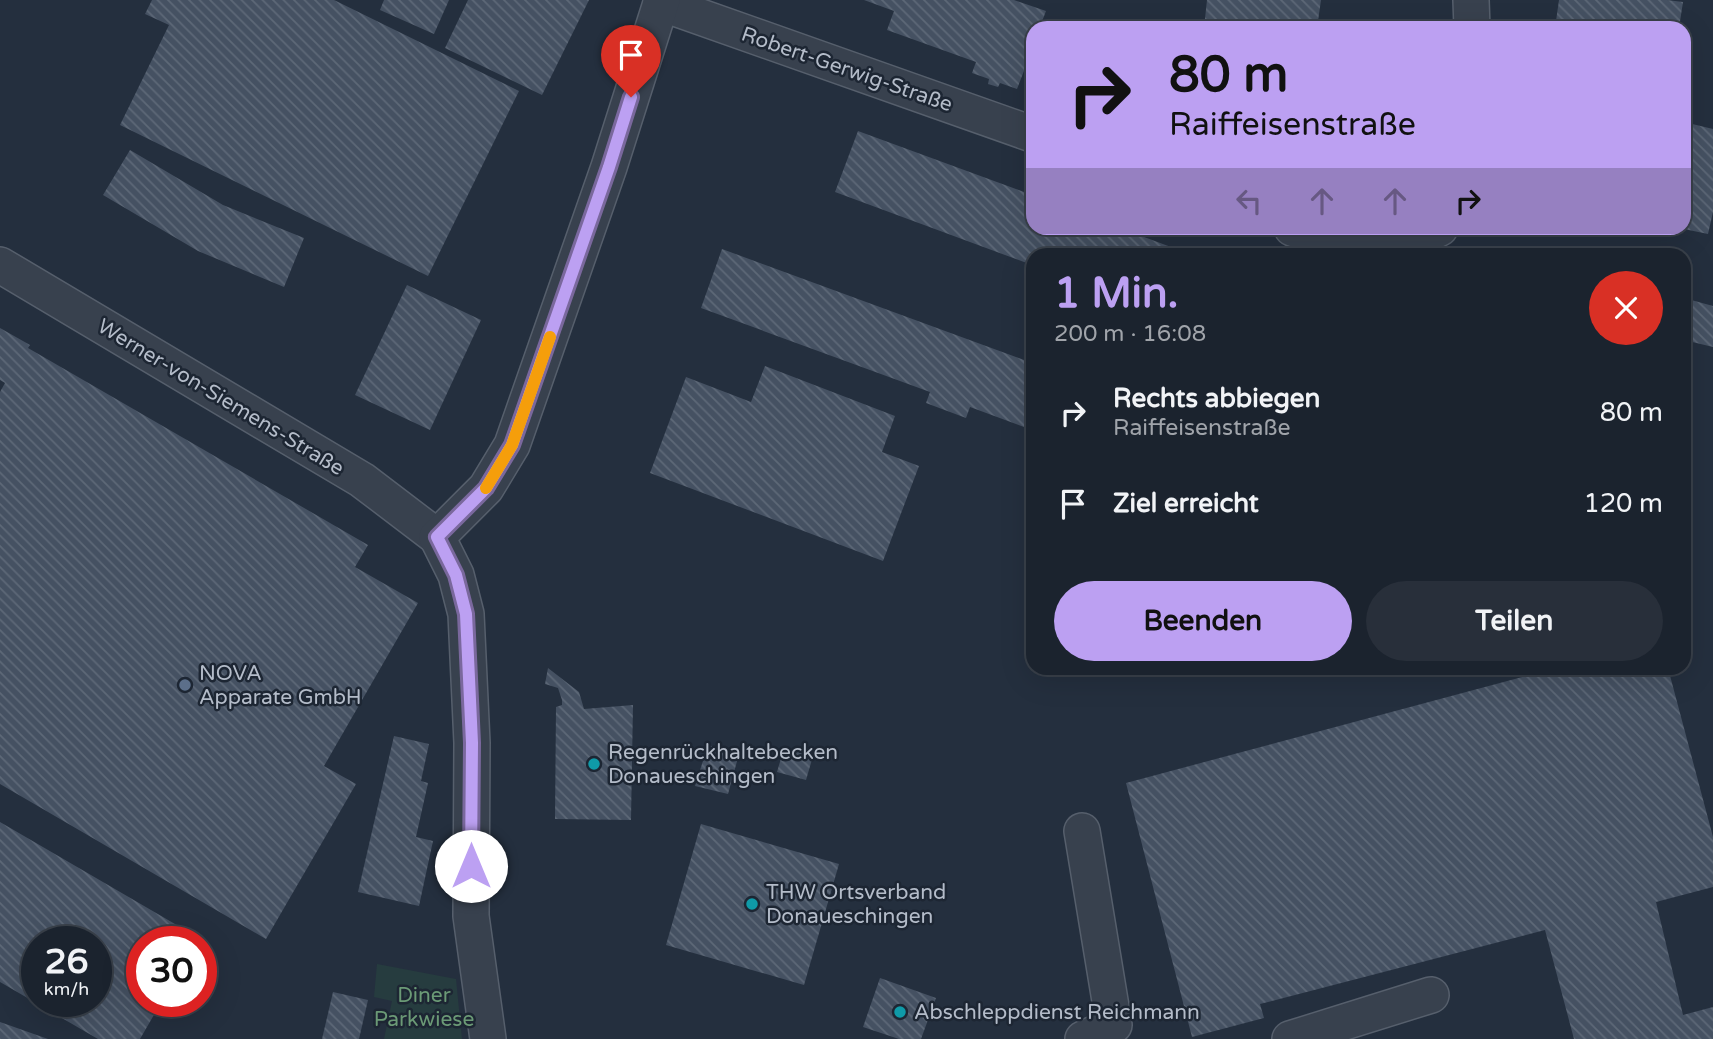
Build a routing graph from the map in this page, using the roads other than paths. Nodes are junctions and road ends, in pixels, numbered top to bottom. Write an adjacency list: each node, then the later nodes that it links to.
1 (1471, 0): 3 (street)
2 (661, 2): 4 (street, Robert-Gerwig-Straße); 10 (street)
3 (1472, 21)
4 (1026, 132)
5 (1311, 235): 7 (street)
6 (1426, 235): 8 (street)
7 (1400, 248)
8 (1400, 248)
9 (0, 265): 10 (street, Werner-von-Siemens-Straße)
10 (437, 537): 13 (street)
11 (1082, 831): 14 (street)
12 (1431, 995): 15 (street)
13 (488, 1039)
14 (1083, 1039)
15 (1290, 1039)

